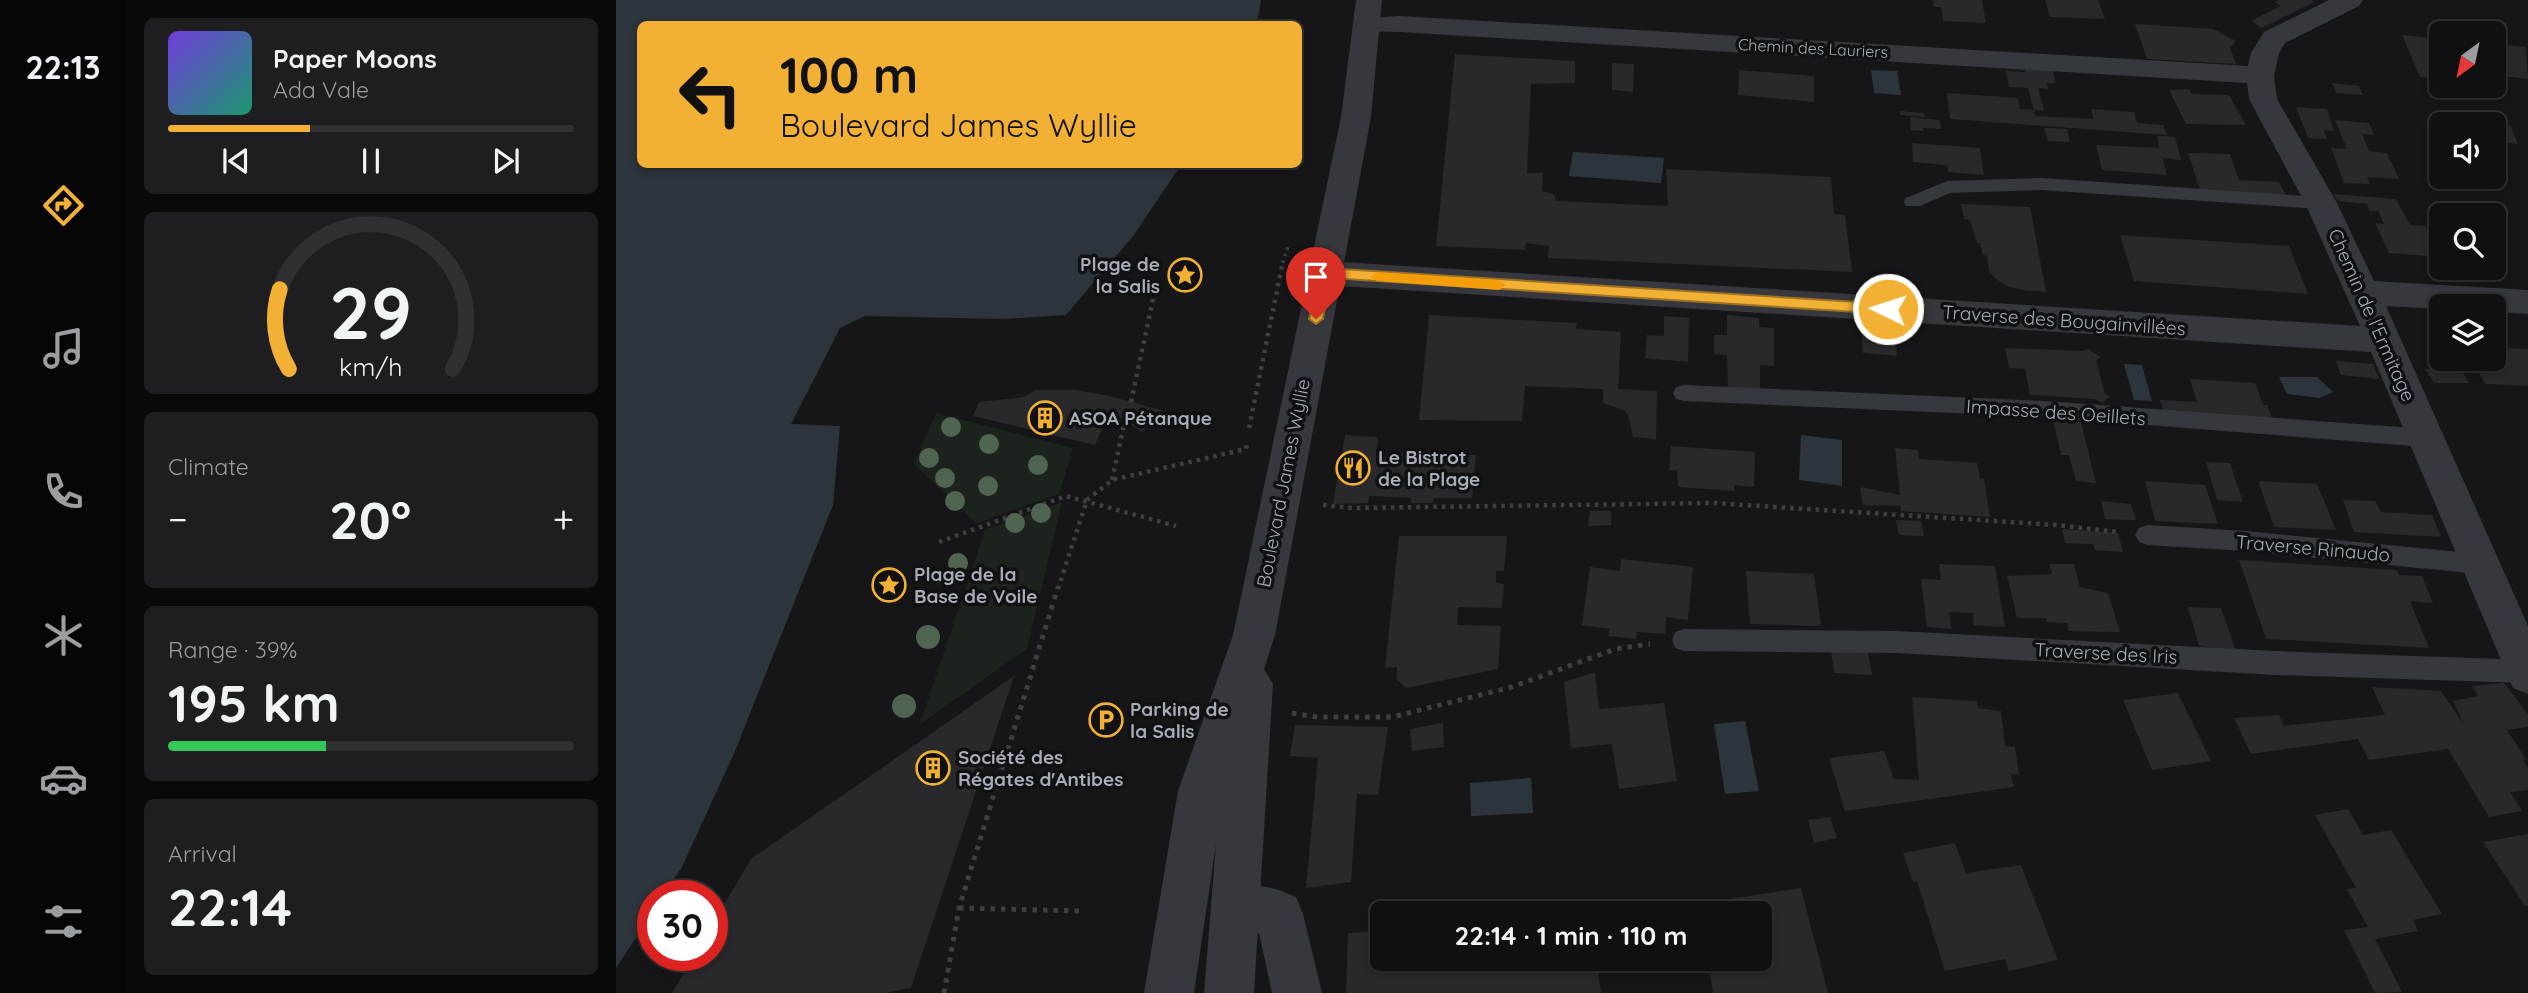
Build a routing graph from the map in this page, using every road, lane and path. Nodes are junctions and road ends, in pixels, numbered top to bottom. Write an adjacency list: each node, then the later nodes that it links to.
1 (2350, 0): 3 (street)
2 (1368, 13): 3 (street, Chemin des Lauriers); 6 (street, Boulevard James Wyllie)
3 (2260, 76): 5 (street, Chemin de l'Ermitage)
4 (1913, 202): 5 (lane)
5 (2321, 203): 7 (street, Chemin de l'Ermitage)
6 (1327, 262): 10 (street, Traverse des Bougainvillées); 15 (path); 22 (street, Boulevard James Wyllie)
7 (2363, 293): 9 (street); 10 (street, Chemin de l'Ermitage)
8 (1153, 299): 12 (path)
9 (2528, 302)
10 (2383, 340): 14 (street, Chemin de l'Ermitage)
11 (1684, 393): 14 (lane, Impasse des Oeillets)
12 (1131, 402)
13 (1125, 421): 15 (path)
14 (2427, 438): 21 (street, Chemin de l'Ermitage)
15 (1112, 480): 16 (path)
16 (1087, 500): 18 (path); 20 (path); 27 (path)
17 (1352, 508): 19 (path)
18 (1176, 526)
19 (2147, 535): 21 (lane, Traverse Rinaudo)
20 (939, 542)
21 (2480, 564): 24 (street, Chemin de l'Ermitage)
22 (1254, 635): 25 (street, Boulevard James Wyllie); 30 (street, Boulevard James Wyllie)
23 (1684, 640): 24 (lane, Traverse des Iris); 25 (path)
24 (2528, 673)
25 (1250, 706): 26 (street, Boulevard James Wyllie)
26 (1237, 904): 31 (street, Boulevard James Wyllie); 32 (street)
27 (959, 908): 28 (path); 29 (path)
28 (1080, 911)
29 (944, 993)
30 (1169, 993)
31 (1229, 993)
32 (1297, 993)

